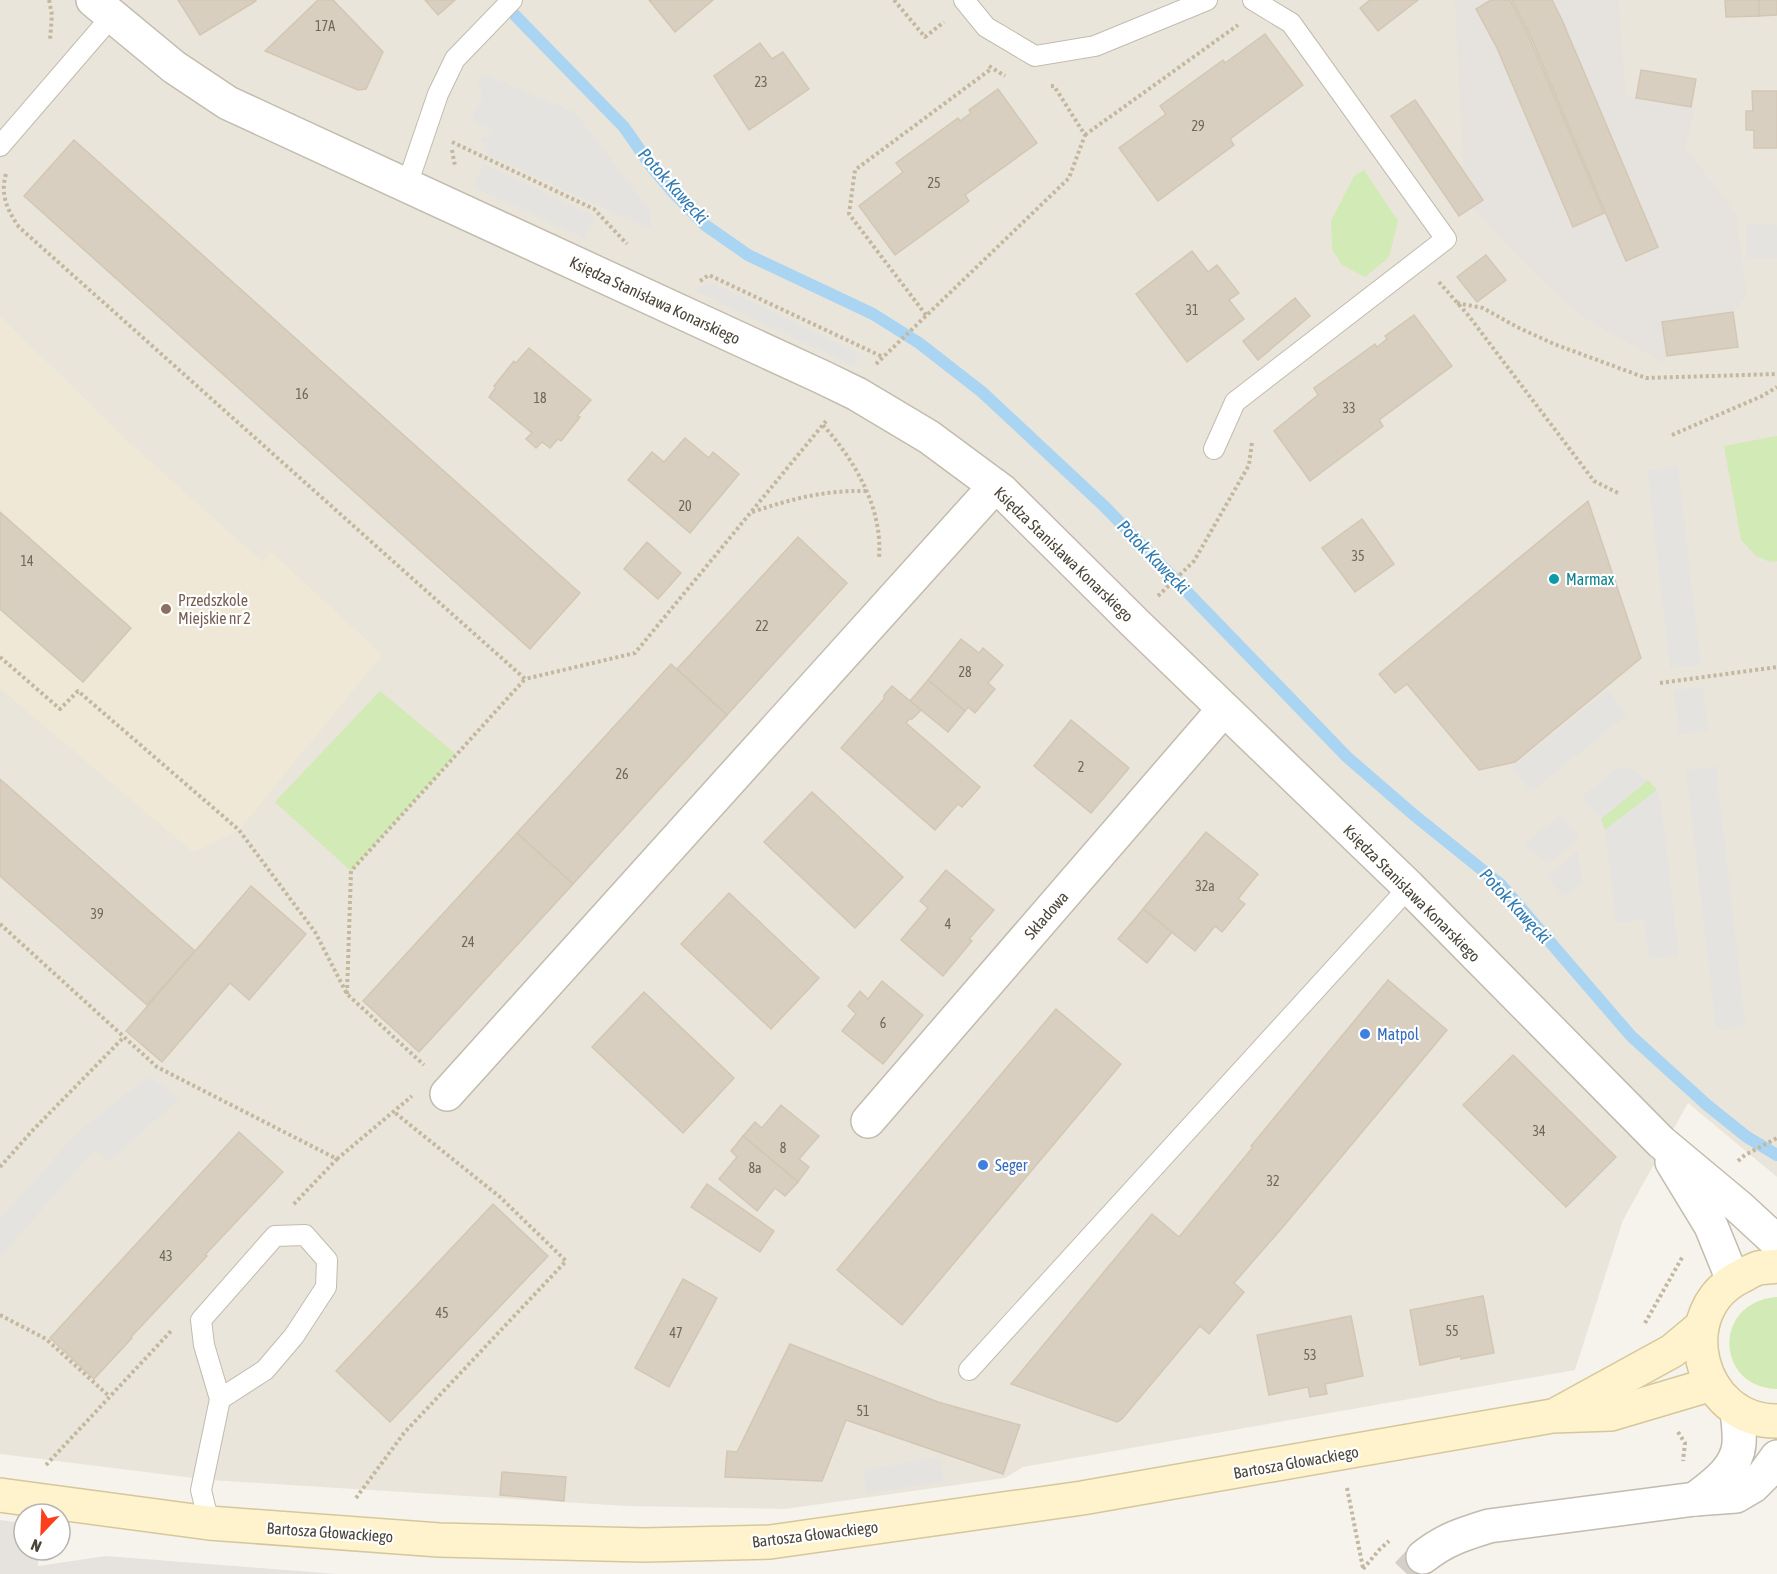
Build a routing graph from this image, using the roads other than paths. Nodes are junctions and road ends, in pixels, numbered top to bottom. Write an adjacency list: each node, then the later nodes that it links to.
1 (512, 0): 7 (lane)
2 (964, 0): 3 (lane)
3 (1207, 0)
4 (1259, 3): 8 (lane)
5 (103, 8): 6 (lane); 7 (street, Księdza Stanisława Konarskiego)
6 (0, 147)
7 (407, 185): 9 (street, Księdza Stanisława Konarskiego)
8 (1214, 449)
9 (995, 486): 10 (street, Księdza Stanisława Konarskiego); 12 (street)
10 (1224, 709): 11 (street, Księdza Stanisława Konarskiego); 13 (street, Składowa)
11 (1409, 887): 14 (street, Księdza Stanisława Konarskiego); 19 (lane)
12 (447, 1094)
13 (868, 1121)
14 (1661, 1142): 15 (street, Księdza Stanisława Konarskiego); 17 (street, Księdza Stanisława Konarskiego)
15 (1777, 1242)
16 (1777, 1266): 17 (street)
17 (1733, 1280): 18 (street)
18 (1702, 1326): 20 (street); 23 (street, Bartosza Głowackiego)
19 (969, 1370)
20 (1712, 1384): 22 (street); 23 (street, Bartosza Głowackiego)
21 (220, 1399): 21 (lane); 28 (lane)
22 (1737, 1410): 24 (street); 27 (street)
23 (1552, 1416): 28 (street, Bartosza Głowackiego)
24 (1777, 1422)
25 (1777, 1457): 27 (street)
26 (0, 1495): 28 (street, Bartosza Głowackiego)
27 (1695, 1499): 29 (street)
28 (209, 1523)
29 (1423, 1557)

